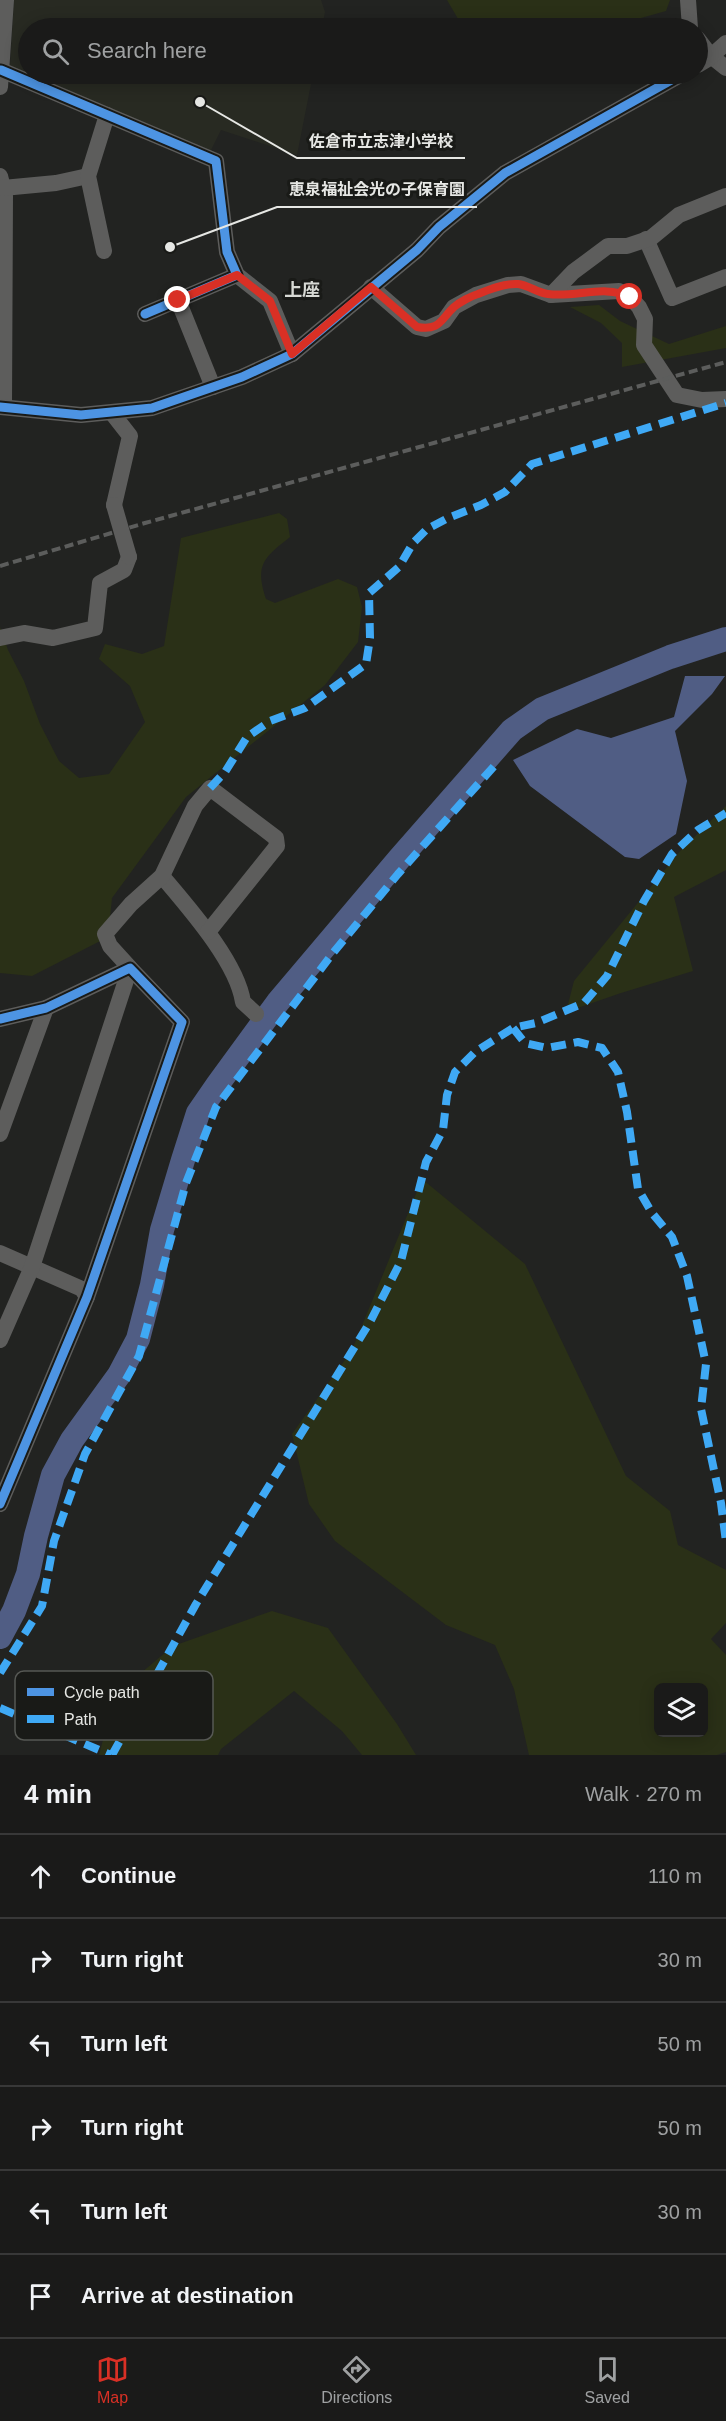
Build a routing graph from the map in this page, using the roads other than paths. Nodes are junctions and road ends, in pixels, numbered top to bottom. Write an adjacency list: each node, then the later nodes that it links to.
1 (6, 0): 8 (street)
2 (688, 0): 3 (street)
3 (689, 18)
4 (726, 43): 5 (street)
5 (708, 57)
6 (708, 61): 7 (street)
7 (726, 68)
8 (1, 70): 9 (street); 12 (street)
9 (18, 77)
10 (34, 84): 13 (street)
11 (664, 84): 21 (street)
12 (0, 87)
13 (107, 115): 14 (street); 19 (street)
14 (88, 176): 15 (street); 18 (street)
15 (2, 182): 28 (street)
16 (726, 196): 17 (street)
17 (646, 239): 20 (street); 22 (street)
18 (104, 250)
19 (237, 275): 23 (street); 25 (street)
20 (726, 277)
21 (371, 287): 22 (street); 25 (street)
22 (551, 295): 27 (street)
23 (178, 300): 24 (street); 26 (street)
24 (145, 314)
25 (292, 354): 26 (street)
26 (213, 387): 29 (street)
27 (726, 399)
28 (2, 407): 29 (street)
29 (112, 413): 30 (street, bridge)
30 (0, 638)
31 (162, 876): 32 (street); 32 (street); 33 (street)
32 (207, 932): 35 (street)
33 (130, 968): 34 (street); 39 (street); 40 (street)
34 (46, 1008): 36 (street); 37 (street)
35 (256, 1014)
36 (0, 1019)
37 (0, 1134)
38 (0, 1253): 39 (street)
39 (32, 1267): 40 (street); 41 (street)
40 (87, 1296): 42 (street)
41 (0, 1340)
42 (0, 1504)

